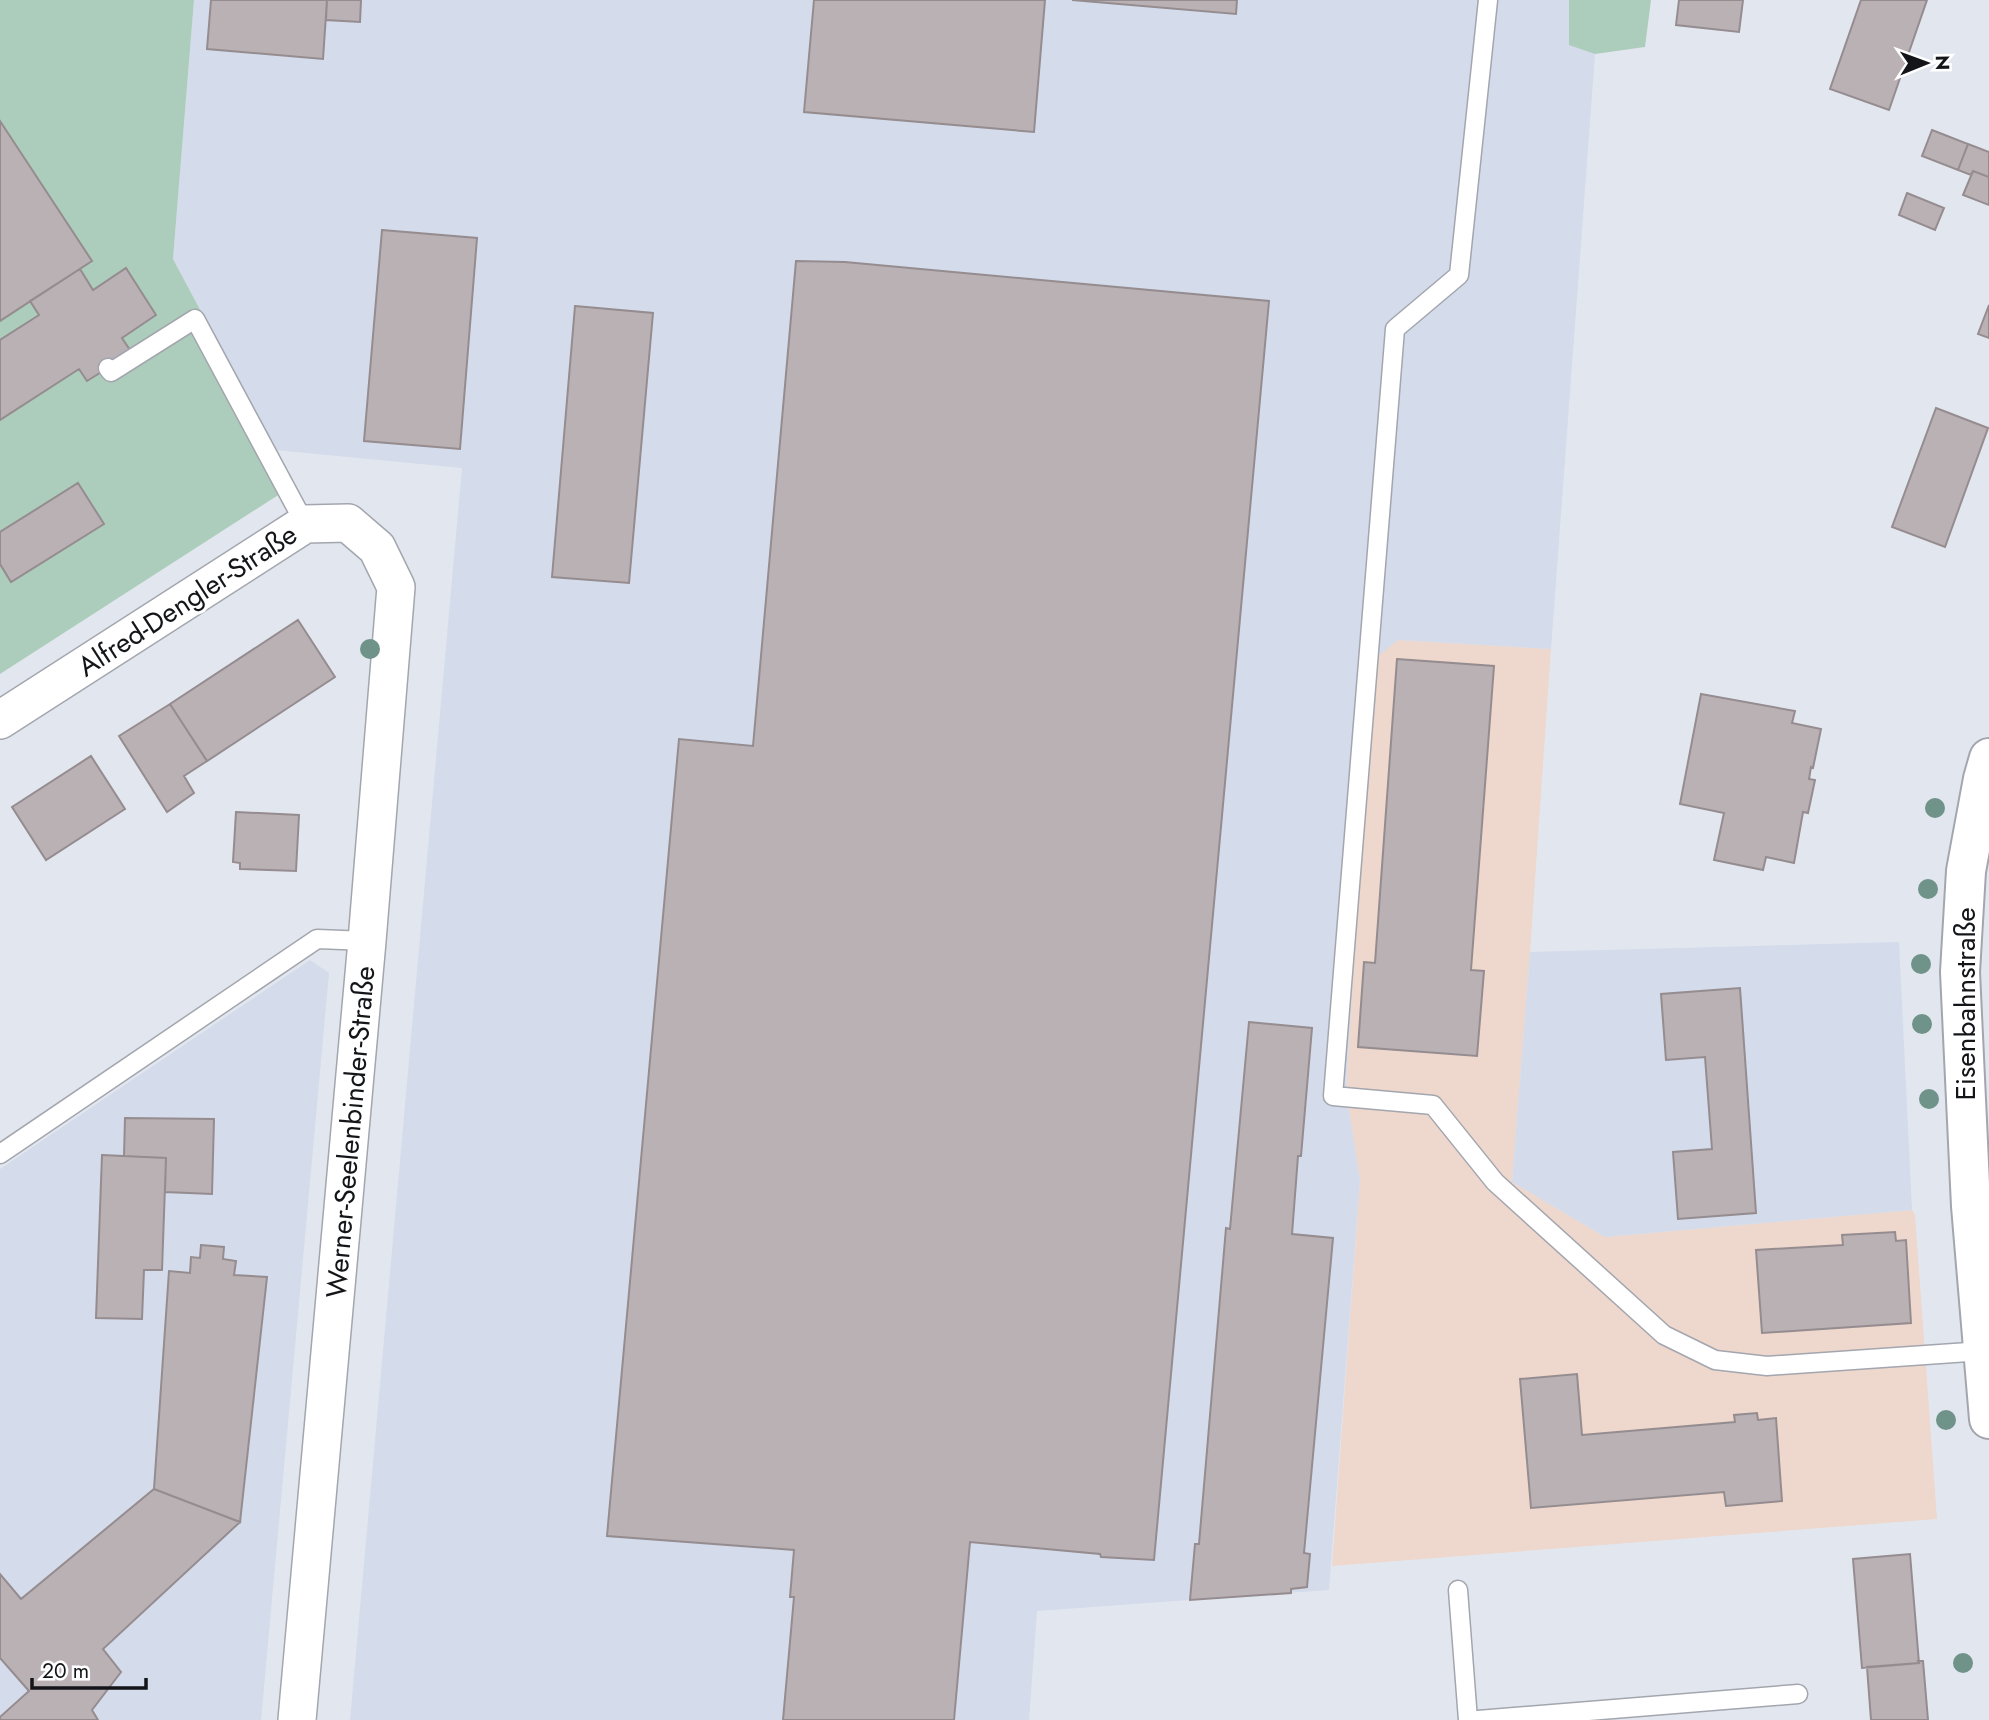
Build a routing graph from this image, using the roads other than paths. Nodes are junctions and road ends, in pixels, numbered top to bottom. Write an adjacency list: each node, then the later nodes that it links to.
1 (1488, 0): 10 (lane)
2 (108, 368): 3 (lane)
3 (305, 524): 4 (street, Alfred-Dengler-Straße); 5 (street, Alfred-Dengler-Straße)
4 (377, 548): 7 (street, Werner-Seelenbinder-Straße)
5 (0, 720)
6 (1989, 758): 8 (main road, Eisenbahnstraße)
7 (367, 941): 9 (lane); 14 (street, Werner-Seelenbinder-Straße)
8 (1977, 1081): 10 (main road, Eisenbahnstraße)
9 (0, 1154)
10 (1983, 1351): 11 (main road, Eisenbahnstraße)
11 (1989, 1419)
12 (1458, 1590): 15 (lane)
13 (1798, 1694): 16 (lane)
14 (297, 1720)
15 (1468, 1720)
16 (1478, 1720)

